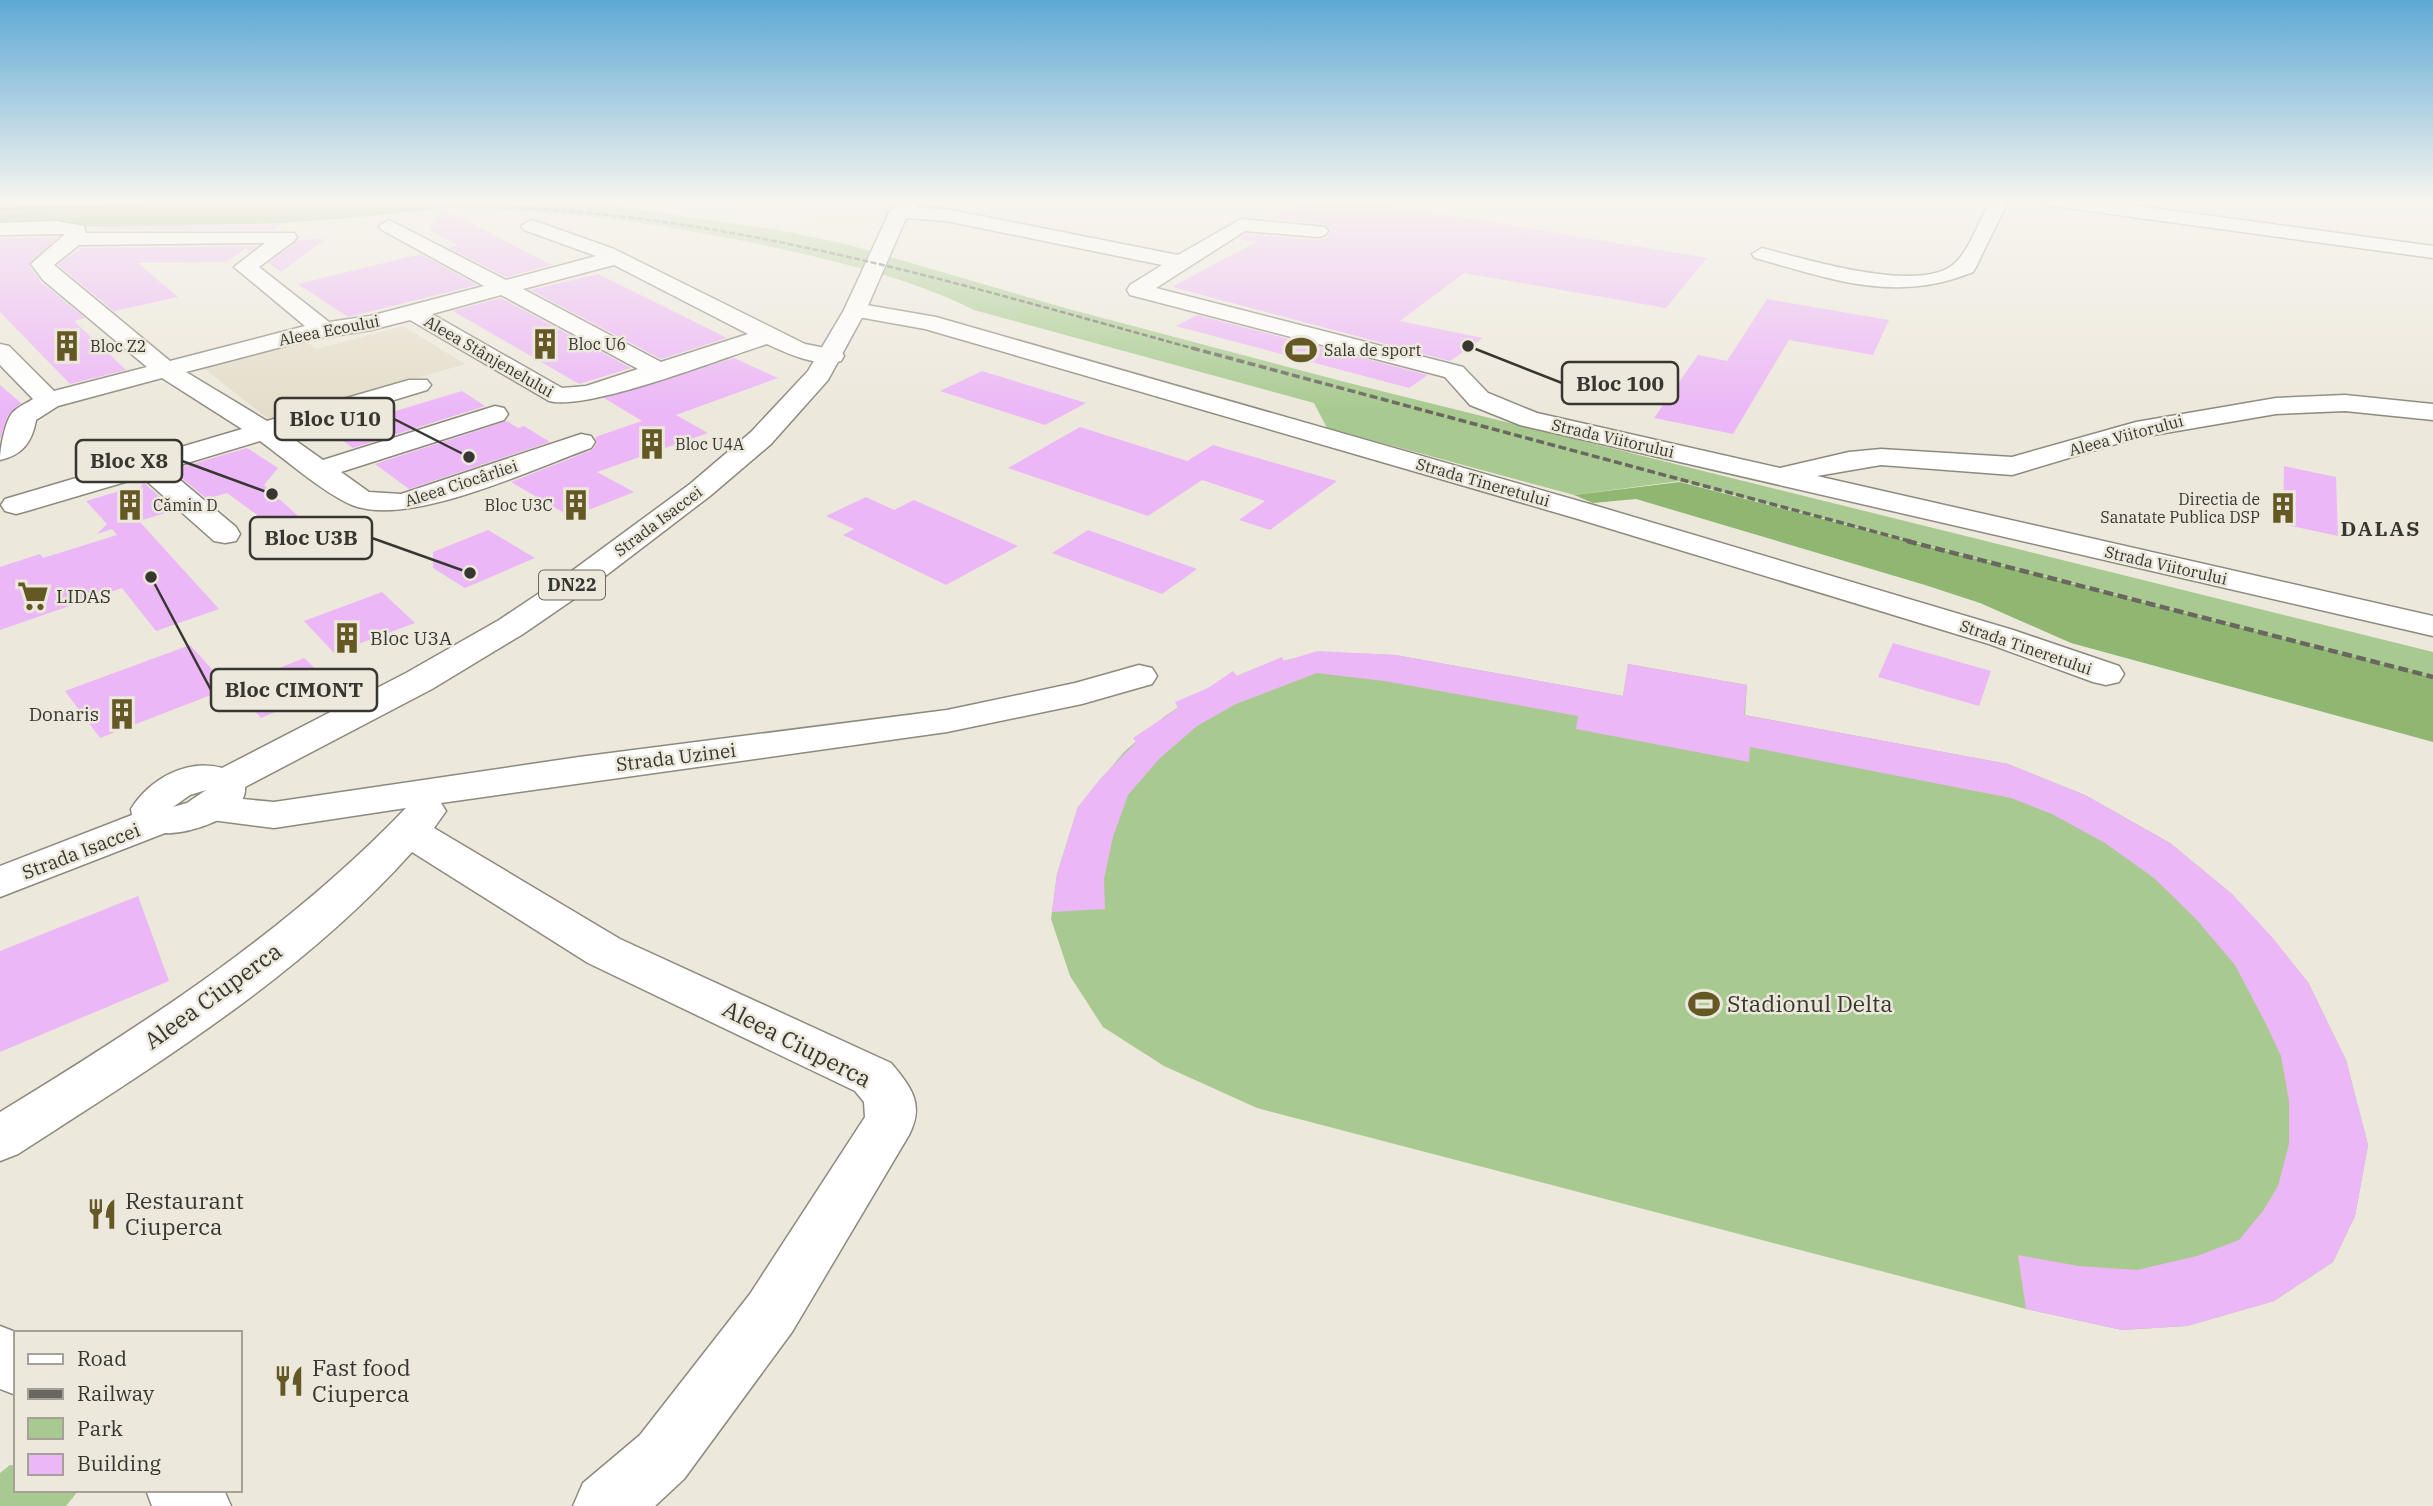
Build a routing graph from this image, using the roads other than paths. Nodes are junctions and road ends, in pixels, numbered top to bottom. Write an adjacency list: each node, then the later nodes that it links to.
1 (47, 269): 17 (street, Aleea Ciocârliei)
2 (248, 269): 13 (street)
3 (473, 269): 10 (street)
4 (573, 269): 10 (street, Aleea Ecoului)
5 (637, 269): 14 (street)
6 (876, 269): 11 (street, Strada Isaccei / DN22)
7 (1170, 269): 28 (street, Strada Viitorului)
8 (1822, 269): 9 (street)
9 (1960, 269)
10 (508, 287): 12 (street, Aleea Ecoului); 18 (street)
11 (855, 310): 15 (street, Strada Isaccei / DN22); 32 (street, Strada Tineretului)
12 (413, 312): 13 (street, Aleea Ecoului); 18 (street, Aleea Stânjenelului)
13 (324, 330): 17 (street, Aleea Ecoului)
14 (769, 335): 15 (street); 18 (street)
15 (832, 356): 35 (street, Strada Isaccei / DN22)
16 (3, 358): 20 (street)
17 (164, 369): 20 (street, Aleea Ecoului); 23 (street, Aleea Ciocârliei)
18 (659, 370)
19 (418, 385): 23 (street)
20 (49, 400): 25 (street, Aleea Ecoului)
21 (2433, 412): 28 (street, Aleea Viitorului)
22 (495, 414): 27 (street)
23 (264, 431): 26 (street); 27 (street, Aleea Ciocârliei)
24 (581, 442): 27 (street, Aleea Ciocârliei)
25 (0, 452)
26 (149, 467): 29 (street); 30 (street)
27 (320, 470)
28 (1781, 477): 31 (street, Strada Viitorului)
29 (16, 505)
30 (225, 534)
31 (2433, 626)
32 (2106, 674)
33 (1139, 676): 34 (street, Strada Uzinei)
34 (443, 791): 35 (street, Strada Uzinei); 37 (street, Aleea Ciuperca)
35 (218, 795): 36 (street, Strada Uzinei)
36 (158, 810): 38 (street, Strada Isaccei); 39 (street, Strada Isaccei)
37 (409, 831): 40 (street, Aleea Ciuperca); 43 (street, Aleea Ciuperca)
38 (0, 859)
39 (0, 882)
40 (0, 1139)
41 (180, 1492): 42 (street)
42 (198, 1506)
43 (606, 1506)

